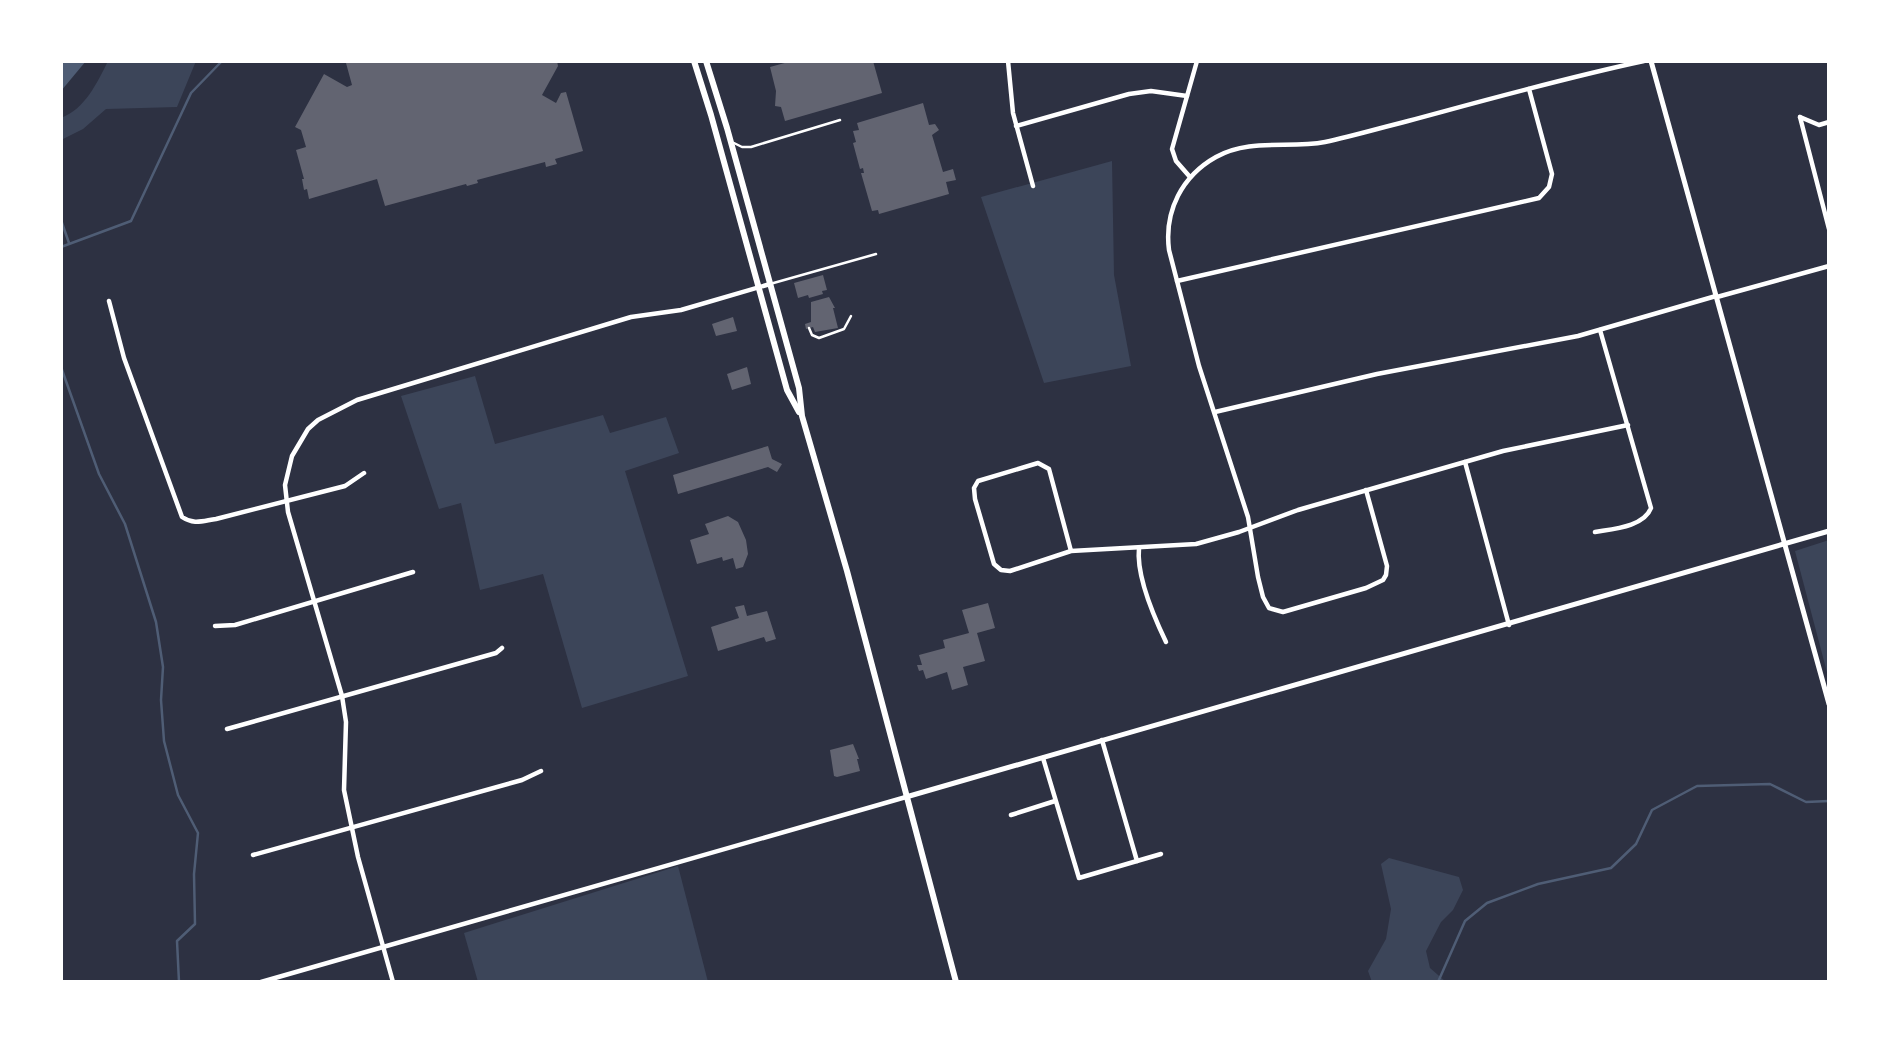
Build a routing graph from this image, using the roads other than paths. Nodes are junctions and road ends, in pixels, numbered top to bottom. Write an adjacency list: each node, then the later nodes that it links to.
1 (694, 61): 20 (main road)
2 (706, 61): 12 (main road)
3 (1008, 61): 11 (street)
4 (1197, 61): 8 (street)
5 (1644, 61): 7 (street)
6 (1651, 61): 21 (street)
7 (1529, 89): 13 (street); 18 (street)
8 (1187, 96): 11 (street); 13 (street)
9 (840, 120): 12 (lane)
10 (1829, 122): 15 (street)
11 (1016, 126): 14 (street)
12 (727, 128): 19 (main road)
13 (1190, 177): 18 (street)
14 (1033, 186)
15 (1829, 229)
16 (876, 254): 19 (lane)
17 (1829, 266): 21 (street)
18 (1177, 281): 26 (street)
19 (770, 284): 20 (street); 27 (main road)
20 (758, 288): 27 (main road); 32 (street)
21 (1716, 296): 25 (street); 36 (street)
22 (109, 301): 32 (street)
23 (851, 316): 24 (lane)
24 (809, 328)
25 (1600, 330): 26 (street); 28 (street)
26 (1215, 412): 33 (street)
27 (802, 416): 51 (main road)
28 (1628, 425): 29 (street); 35 (street)
29 (1465, 462): 31 (street); 41 (street)
30 (364, 473): 32 (street)
31 (1366, 490): 33 (street); 33 (street)
32 (286, 501): 40 (street)
33 (1250, 528): 37 (street)
34 (1829, 531): 36 (street)
35 (1595, 532)
36 (1785, 544): 41 (street); 46 (street)
37 (1139, 548): 38 (street); 43 (street)
38 (1071, 551): 38 (street)
39 (413, 572): 40 (street)
40 (314, 601): 42 (street); 45 (street)
41 (1508, 625): 48 (street)
42 (215, 626)
43 (1167, 642)
44 (502, 648): 45 (street)
45 (342, 696): 47 (street); 54 (street)
46 (1829, 704)
47 (227, 729)
48 (1101, 740): 49 (street); 57 (street)
49 (1043, 758): 51 (street); 52 (street)
50 (541, 771): 54 (street)
51 (906, 797): 58 (street); 61 (main road)
52 (1055, 801): 53 (street); 57 (street)
53 (1011, 815)
54 (351, 828): 56 (street); 58 (street)
55 (1161, 854): 57 (street)
56 (253, 855)
57 (1137, 861)
58 (384, 948): 59 (street); 60 (street)
59 (261, 982)
60 (393, 982)
61 (956, 982)

